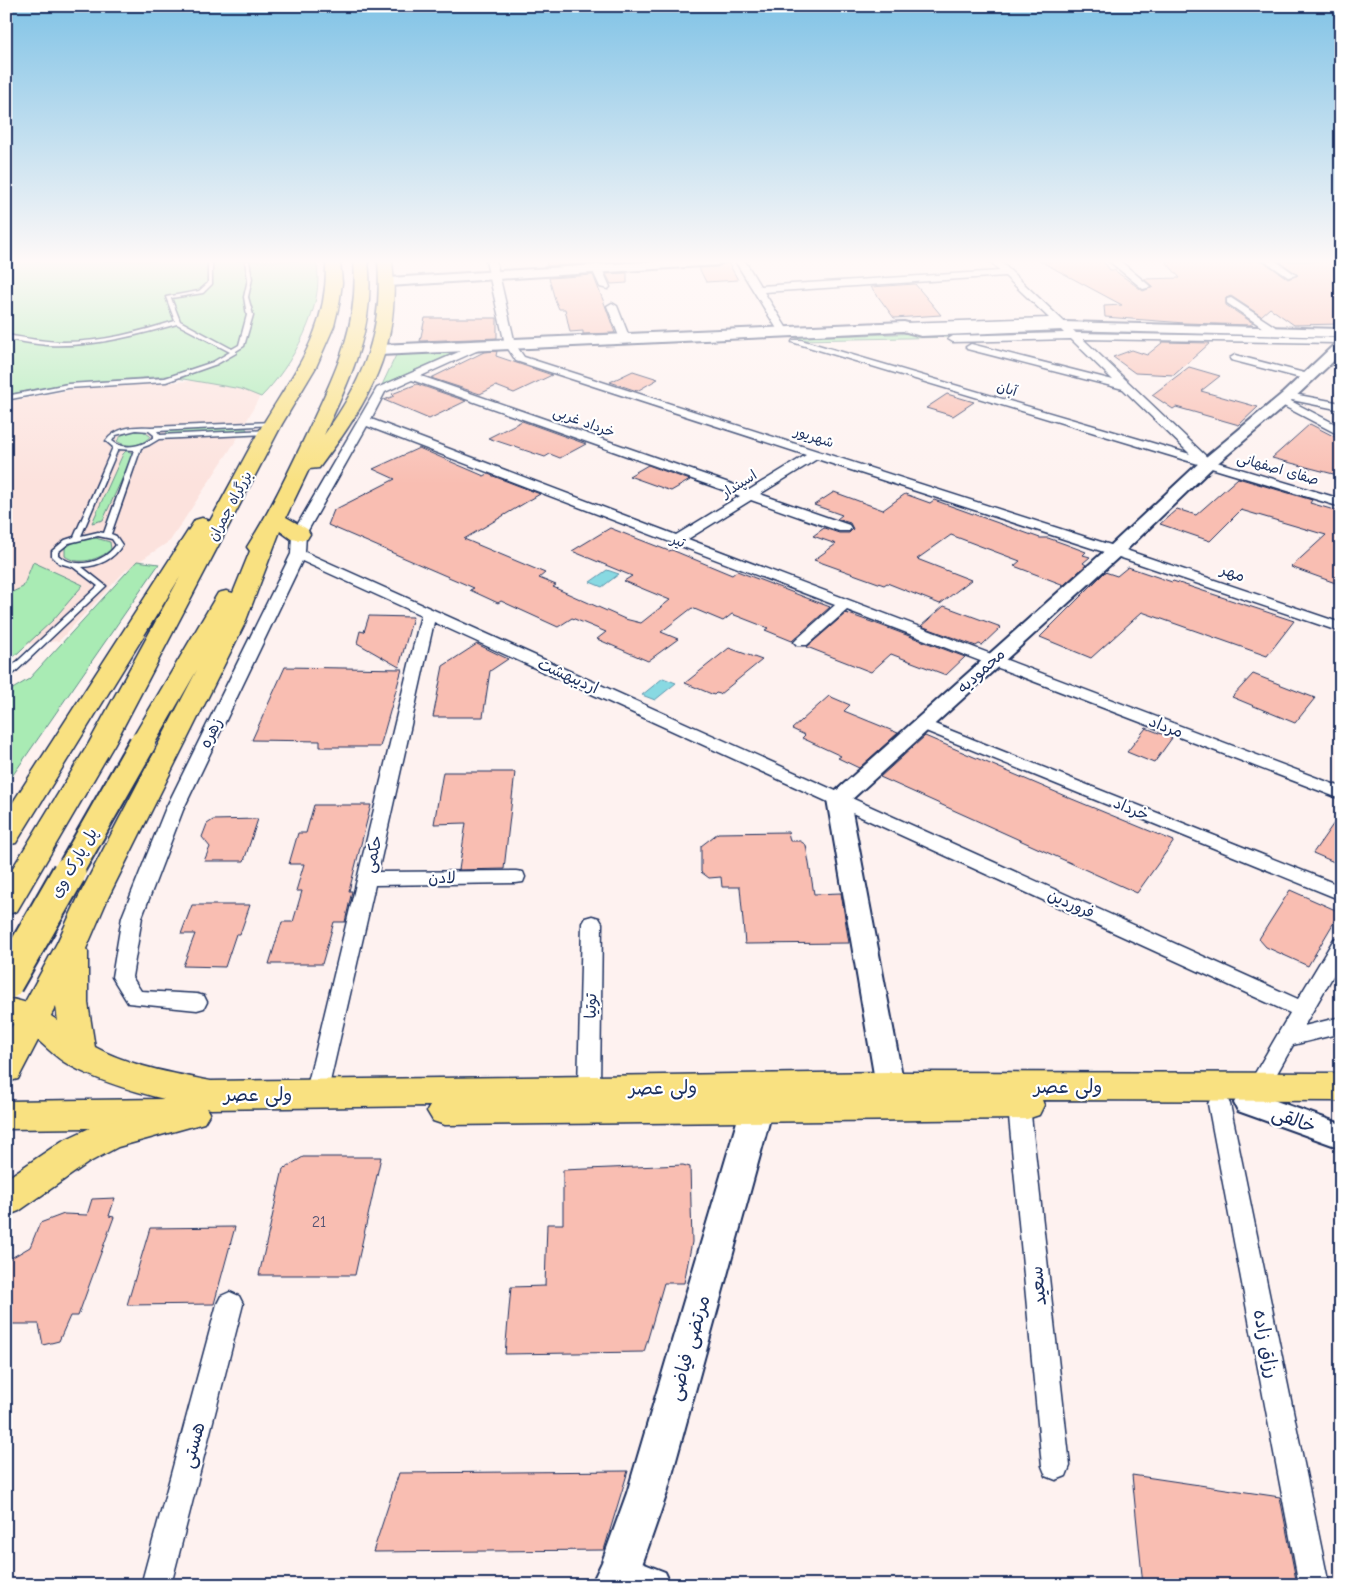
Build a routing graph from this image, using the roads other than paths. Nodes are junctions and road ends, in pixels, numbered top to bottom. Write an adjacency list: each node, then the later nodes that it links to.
1 (124, 335): 14 (lane)
2 (203, 335): 23 (lane)
3 (244, 335): 23 (lane)
4 (322, 335): 34 (main road, بزرگراه چمران)
5 (356, 335): 40 (main road)
6 (382, 335): 22 (main road)
7 (508, 335): 19 (street)
8 (623, 335): 15 (street)
9 (710, 335): 15 (main road)
10 (991, 335): 16 (street)
11 (1071, 335): 27 (street)
12 (1230, 335): 17 (street)
13 (1308, 335): 17 (main road)
14 (6, 337)
15 (624, 339): 19 (main road)
16 (953, 339)
17 (1339, 340): 26 (street, محمودیه)
18 (798, 342): 39 (street, آبان)
19 (510, 344): 20 (main road); 38 (street, شهریور)
20 (479, 346): 22 (main road); 25 (street, زهره)
21 (971, 347): 27 (street)
22 (379, 350): 40 (main road)
23 (233, 351): 28 (lane)
24 (1235, 358): 26 (street)
25 (410, 376): 31 (street, زهره); 41 (street, خرداد غربی)
26 (1308, 377): 29 (street, محمودیه)
27 (1126, 387): 39 (street)
28 (6, 398)
29 (1285, 398): 30 (street); 32 (street); 39 (street, محمودیه)
30 (1341, 407)
31 (363, 420): 47 (street, تیر); 48 (street, زهره)
32 (1338, 428)
33 (150, 429): 34 (lane); 35 (lane); 36 (lane)
34 (268, 436): 35 (lane); 60 (main road); 65 (main road, بزرگراه چمران)
35 (157, 437): 37 (lane)
36 (116, 446): 37 (lane); 46 (lane)
37 (138, 447): 45 (lane)
38 (817, 454): 41 (street, اسپندار); 49 (street, شهریور)
39 (1207, 464): 42 (street, صفای اصفهانی); 49 (street, محمودیه)
40 (288, 495): 43 (main road)
41 (748, 496): 44 (street, خرداد غربی); 47 (street, اسپندار)
42 (1341, 503)
43 (272, 525): 48 (main road); 64 (main road); 70 (main road, پل پارک وی, bridge)
44 (844, 528)
45 (107, 535): 46 (lane); 50 (lane)
46 (76, 537): 50 (lane)
47 (677, 540): 51 (street, تیر)
48 (298, 544): 52 (street, اردیبهشت); 71 (street, زهره)
49 (1115, 551): 53 (street, مهر); 55 (street, محمودیه)
50 (75, 565): 56 (lane)
51 (845, 604): 54 (street); 55 (street, تیر)
52 (429, 613): 59 (street, اردیبهشت); 62 (street, حکمی)
53 (1341, 628)
54 (802, 642)
55 (992, 661): 57 (street, محمودیه); 58 (street, مرداد)
56 (6, 676)
57 (922, 724): 59 (street, محمودیه); 63 (street, خرداد)
58 (1341, 793)
59 (838, 798): 72 (street, فروردین); 78 (street)
60 (6, 836)
61 (516, 877): 62 (street, لادن)
62 (367, 878): 81 (street, حکمی)
63 (1341, 893)
64 (93, 898): 66 (main road); 68 (main road)
65 (6, 904)
66 (6, 917)
67 (592, 923): 80 (street, توتیا)
68 (73, 943): 73 (main road); 76 (main road)
69 (1341, 944): 72 (street)
70 (6, 983)
71 (197, 1002)
72 (1303, 1010): 75 (street)
73 (19, 1014): 76 (main road, ولی عصر); 77 (main road)
74 (1341, 1025): 75 (street)
75 (1286, 1038): 82 (street)
76 (79, 1054): 84 (main road, ولی عصر)
77 (6, 1069)
78 (890, 1086): 80 (main road, ولی عصر); 82 (main road, ولی عصر)
79 (1341, 1086): 82 (main road, ولی عصر)
80 (589, 1089): 81 (main road, ولی عصر)
81 (316, 1094): 84 (main road, ولی عصر)
82 (1242, 1098): 83 (main road, ولی عصر); 85 (main road, ولی عصر); 88 (street, خالقی); 94 (street, رزاق زاده)
83 (1341, 1103)
84 (202, 1104): 86 (main road, ولی عصر); 87 (main road, ولی عصر); 89 (main road)
85 (1019, 1106): 86 (main road, ولی عصر); 91 (street, سعید)
86 (757, 1108): 92 (main road, مرتضی فیاضی)
87 (6, 1115)
88 (1341, 1136)
89 (6, 1200)
90 (230, 1304): 93 (street, هستی)
91 (1056, 1466)
92 (628, 1581)
93 (156, 1585)
94 (1314, 1585)

